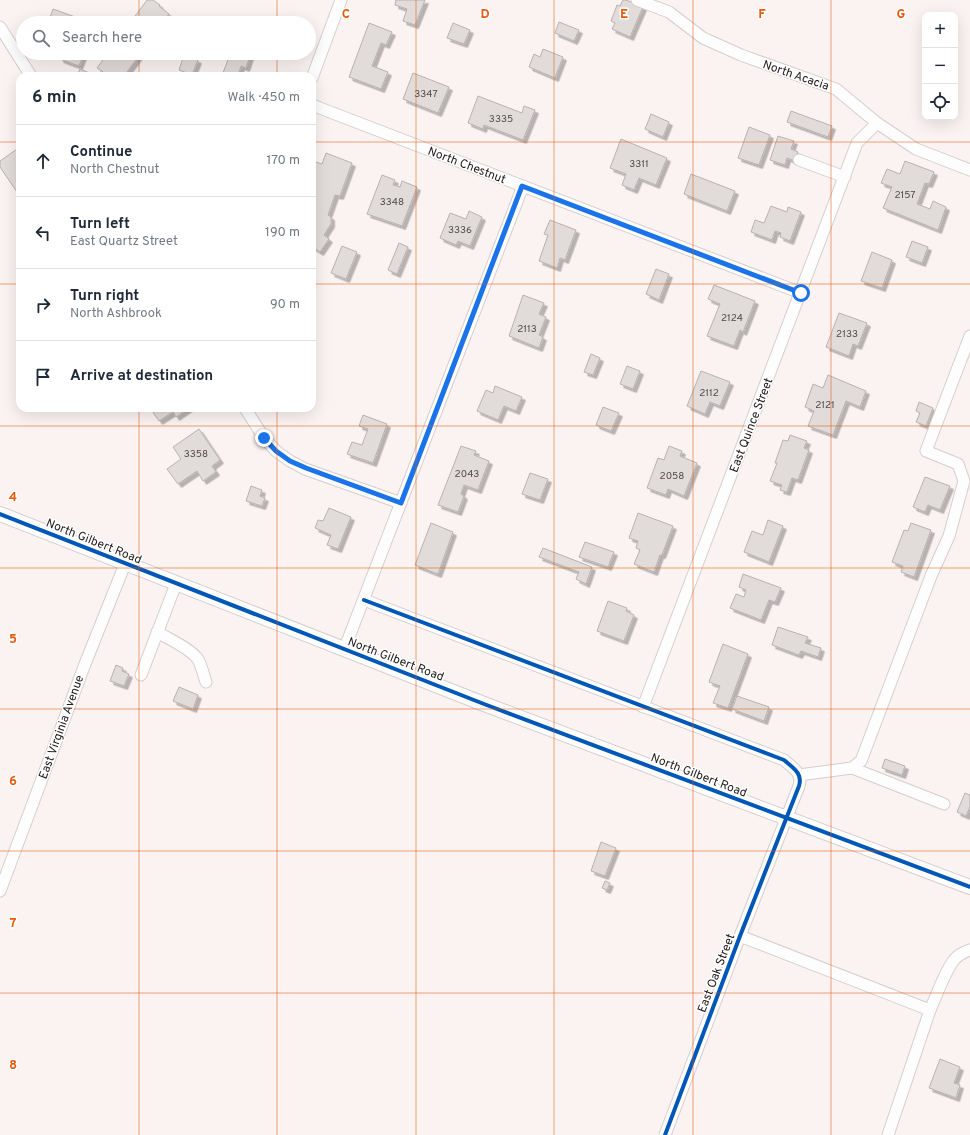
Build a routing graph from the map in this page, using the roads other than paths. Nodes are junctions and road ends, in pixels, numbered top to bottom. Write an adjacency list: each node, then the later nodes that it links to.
1 (341, 0): 7 (street)
2 (637, 0): 9 (street, North Acacia)
3 (0, 28): 4 (street)
4 (16, 53)
5 (21, 60): 6 (street)
6 (28, 72)
7 (314, 72)
8 (316, 107): 13 (street, North Chestnut)
9 (877, 123): 11 (street, North Acacia); 12 (street, East Quince Street)
10 (798, 160): 12 (street)
11 (970, 170)
12 (845, 177): 14 (street, East Quince Street)
13 (522, 186): 14 (street, North Chestnut); 17 (street)
14 (801, 293): 26 (street, East Quince Street)
15 (970, 336): 27 (street)
16 (248, 412): 17 (street)
17 (401, 503): 21 (street)
18 (0, 514): 19 (main road, North Gilbert Road)
19 (125, 564): 20 (main road, North Gilbert Road); 32 (street, East Virginia Avenue)
20 (176, 584): 22 (street); 23 (main road, North Gilbert Road)
21 (364, 600): 23 (street); 26 (street)
22 (157, 632): 24 (street); 25 (street)
23 (344, 650): 30 (main road, North Gilbert Road)
24 (141, 675)
25 (206, 682)
26 (643, 707): 28 (street)
27 (852, 768): 28 (street); 29 (street)
28 (800, 775): 30 (street)
29 (944, 804)
30 (786, 818): 31 (main road, North Gilbert Road); 33 (street, East Oak Street)
31 (970, 887)
32 (0, 891)
33 (740, 936): 35 (street); 36 (street, East Oak Street)
34 (970, 950): 35 (street)
35 (930, 1010): 37 (street)
36 (665, 1135)
37 (888, 1135)

